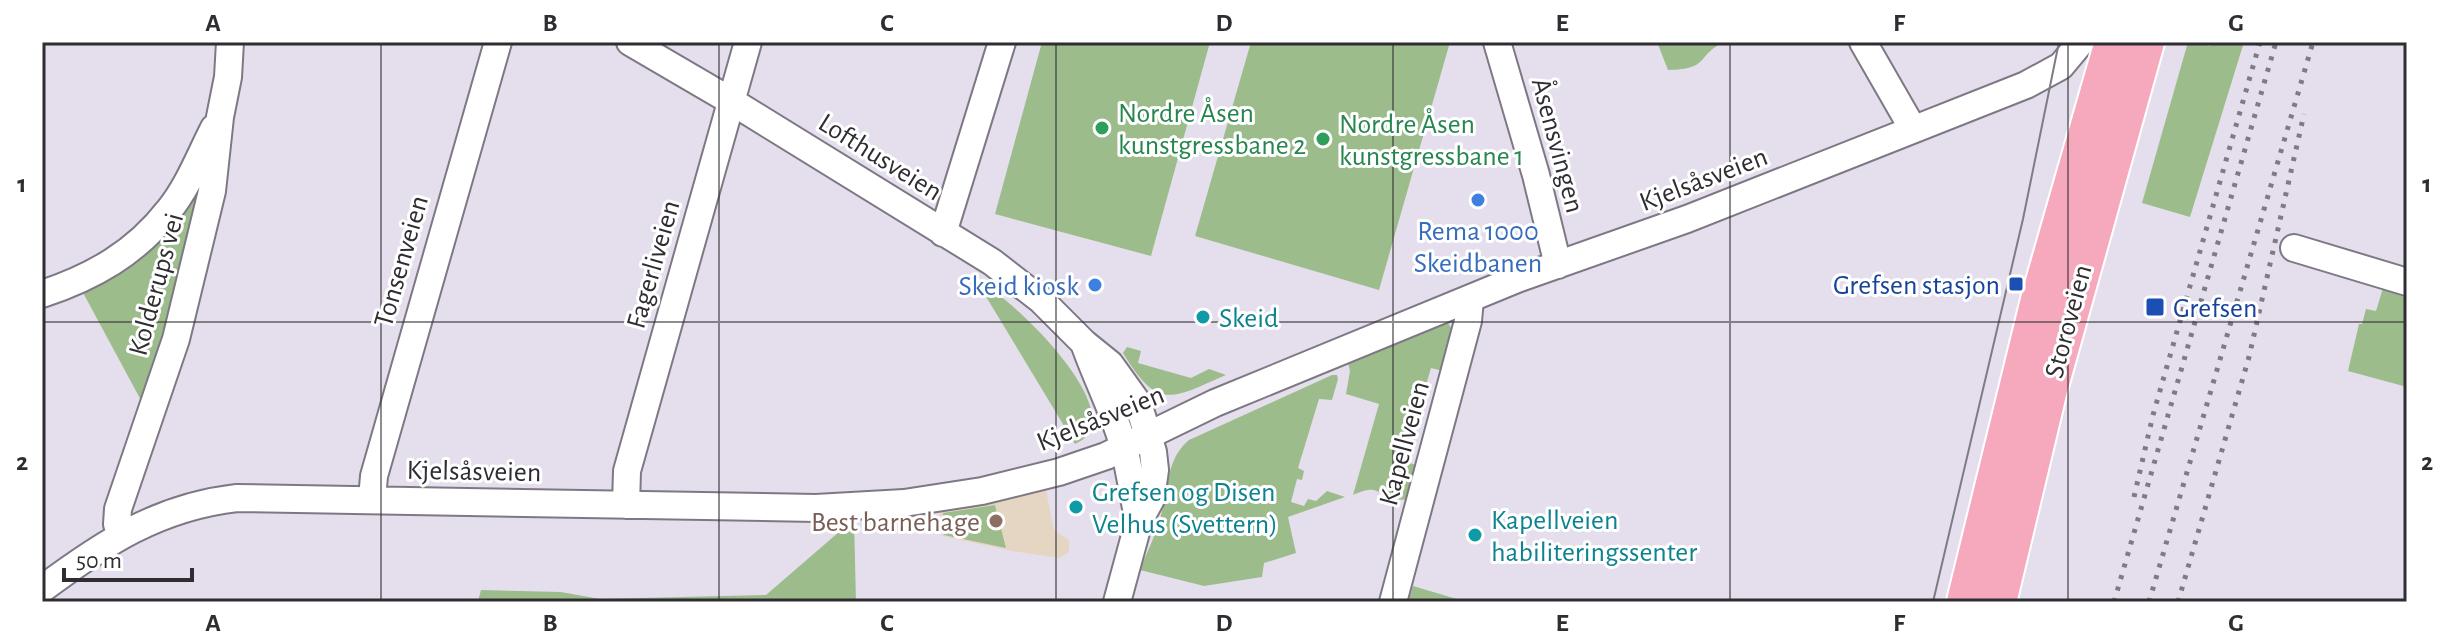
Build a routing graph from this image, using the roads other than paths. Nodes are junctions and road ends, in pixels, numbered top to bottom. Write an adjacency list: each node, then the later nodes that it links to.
1 (230, 42): 12 (street, Kolderups vei)
2 (498, 42): 23 (street, Tonsenveien)
3 (630, 42): 11 (street, Lofthusveien)
4 (748, 42): 11 (street, Fagerliveien)
5 (1002, 42): 14 (street)
6 (1497, 42): 16 (street, Åsensvingen)
7 (1863, 42): 13 (street)
8 (2081, 42): 13 (street, Kjelsåsveien)
9 (2114, 42): 28 (highway, Storoveien)
10 (2145, 42): 28 (highway, Storoveien)
11 (731, 101): 14 (street, Lofthusveien); 24 (street, Fagerliveien)
12 (220, 117): 18 (street); 26 (street, Kolderups vei)
13 (1913, 129): 16 (street, Kjelsåsveien)
14 (943, 233): 20 (street, Lofthusveien)
15 (2294, 248): 17 (street)
16 (1558, 265): 19 (street, Kjelsåsveien)
17 (2407, 282)
18 (42, 294)
19 (1470, 299): 21 (street, Kjelsåsveien); 30 (street, Kapellveien)
20 (1084, 343): 21 (street, Lofthusveien); 22 (street, Lofthusveien)
21 (1149, 436): 22 (street, Kjelsåsveien); 25 (street, Lofthusveien)
22 (1124, 448): 24 (street, Kjelsåsveien); 25 (street, Lofthusveien)
23 (372, 499): 24 (street, Kjelsåsveien); 26 (street, Kjelsåsveien)
24 (626, 505)
25 (1139, 521): 29 (street, Lofthusveien)
26 (121, 535): 27 (street, Kjelsåsveien)
27 (42, 589)
28 (1974, 601)
29 (1117, 602)
30 (1393, 602)

